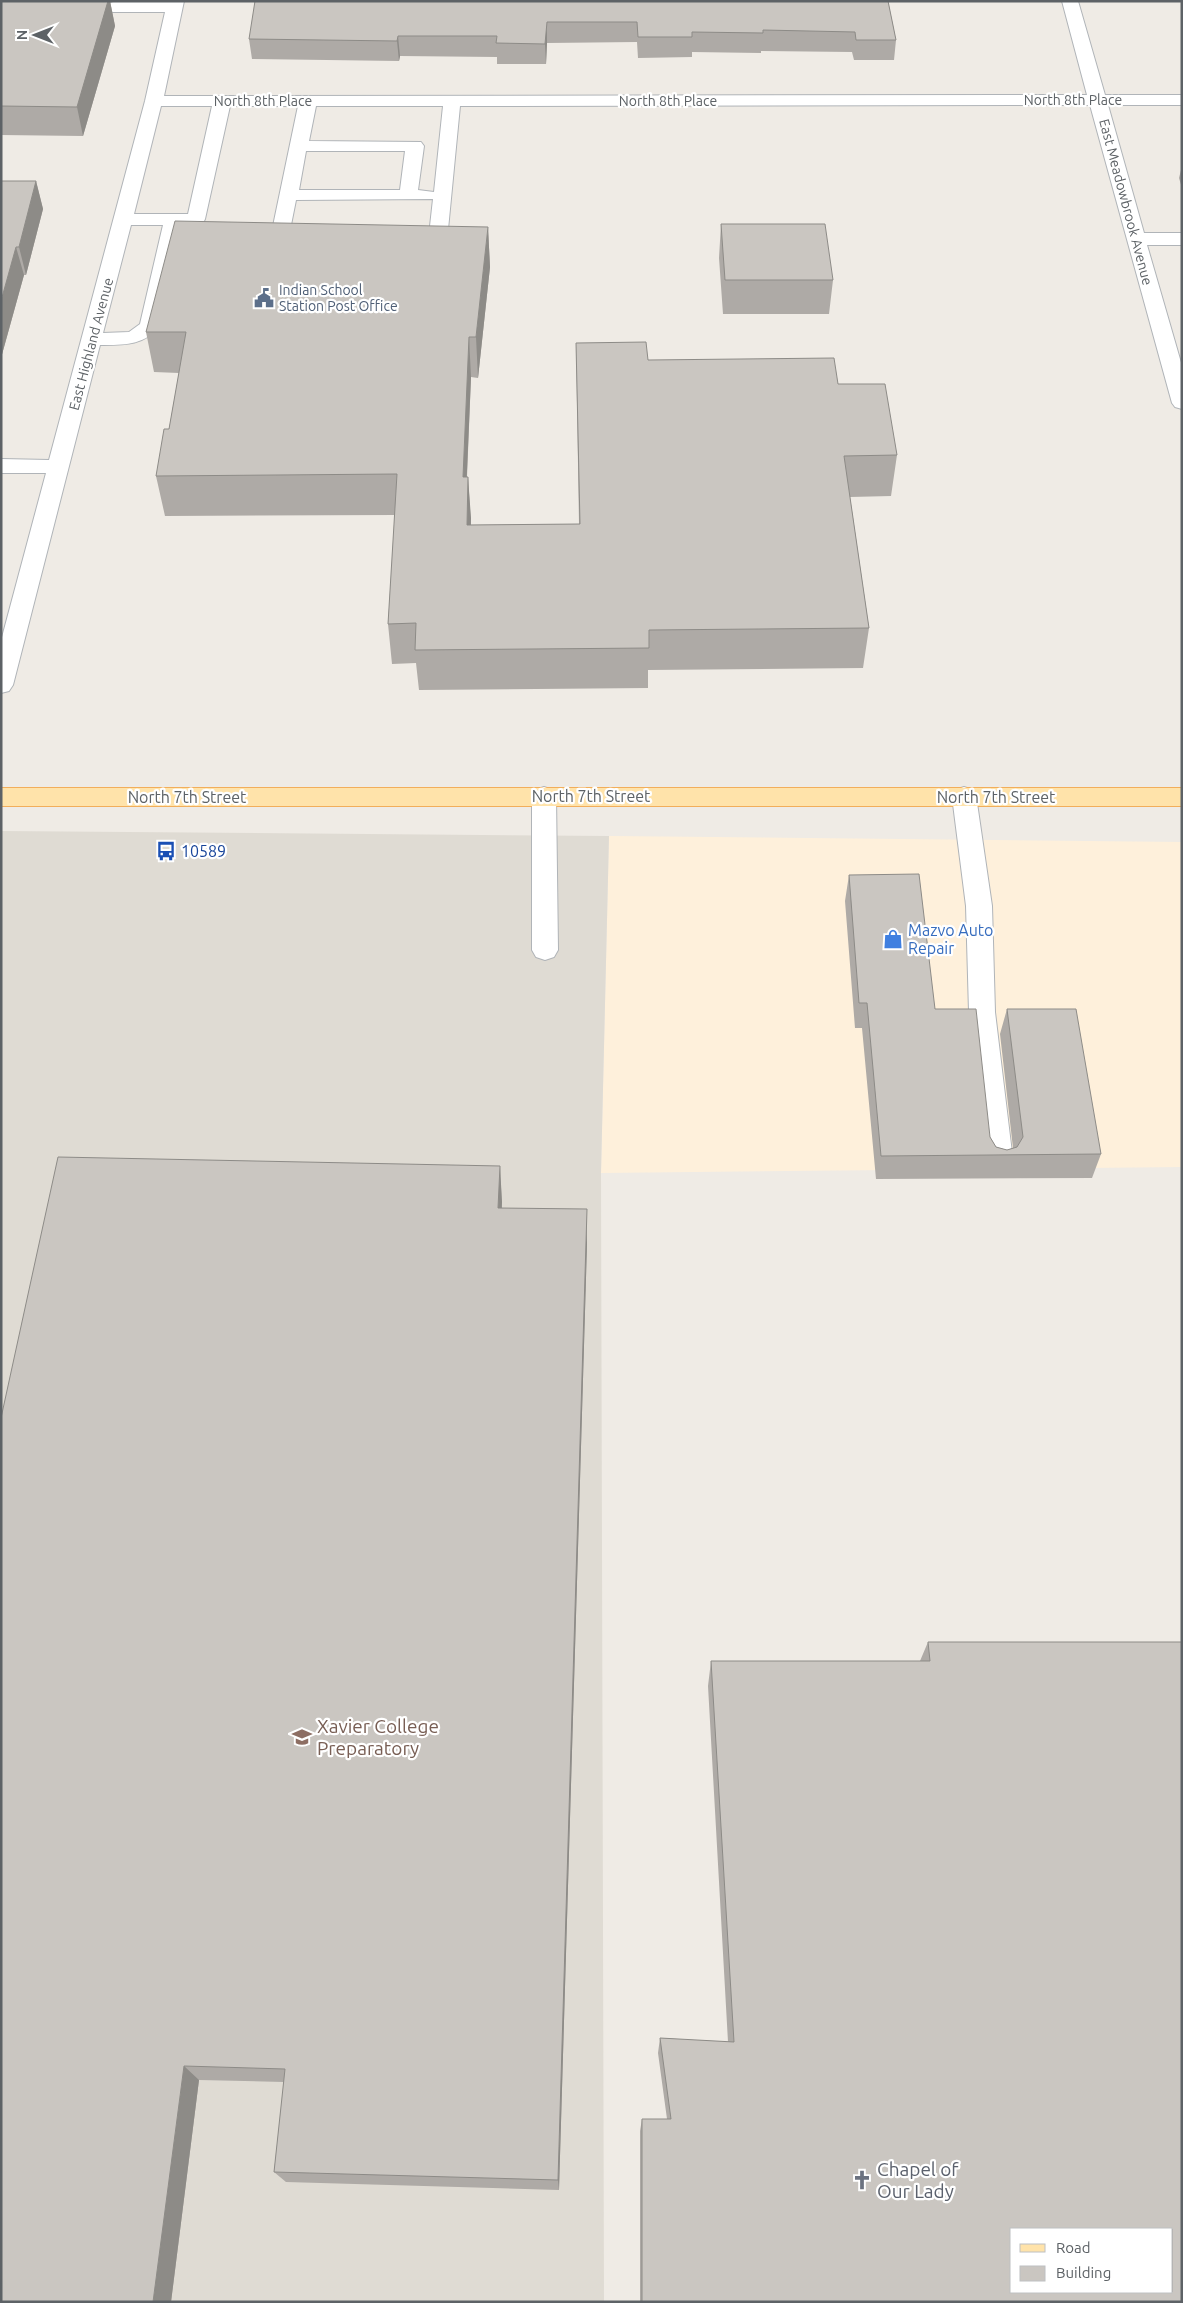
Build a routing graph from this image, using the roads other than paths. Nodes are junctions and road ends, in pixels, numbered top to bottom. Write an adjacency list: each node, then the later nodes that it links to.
1 (1070, 1): 4 (street, East Meadowbrook Avenue)
2 (175, 4): 3 (street); 6 (street, East Highland Avenue)
3 (113, 7)
4 (1097, 100): 5 (street, North 8th Place); 9 (street, North 8th Place); 16 (street, East Meadowbrook Avenue)
5 (1182, 100)
6 (154, 101): 7 (street, North 8th Place); 14 (street, East Highland Avenue)
7 (222, 101): 8 (street, North 8th Place); 15 (street)
8 (308, 101): 9 (street, North 8th Place); 10 (street)
9 (452, 101): 12 (street)
10 (299, 146): 11 (street); 13 (street)
11 (408, 195): 12 (street); 13 (street)
12 (443, 195): 19 (street)
13 (288, 196): 18 (street)
14 (123, 220): 15 (street); 20 (street, East Highland Avenue)
15 (173, 220): 20 (street)
16 (1136, 239): 17 (street); 21 (street, East Meadowbrook Avenue)
17 (1182, 239)
18 (305, 250)
19 (409, 250)
20 (92, 339): 23 (street, East Highland Avenue)
21 (1181, 396)
22 (1, 466): 23 (street)
23 (59, 467): 24 (street, East Highland Avenue)
24 (1, 685)
25 (544, 796): 26 (main road, North 7th Street); 27 (main road, North 7th Street); 29 (street)
26 (964, 796): 28 (main road, North 7th Street); 30 (street)
27 (1, 797)
28 (1182, 797)
29 (545, 950)
30 (999, 1161)

